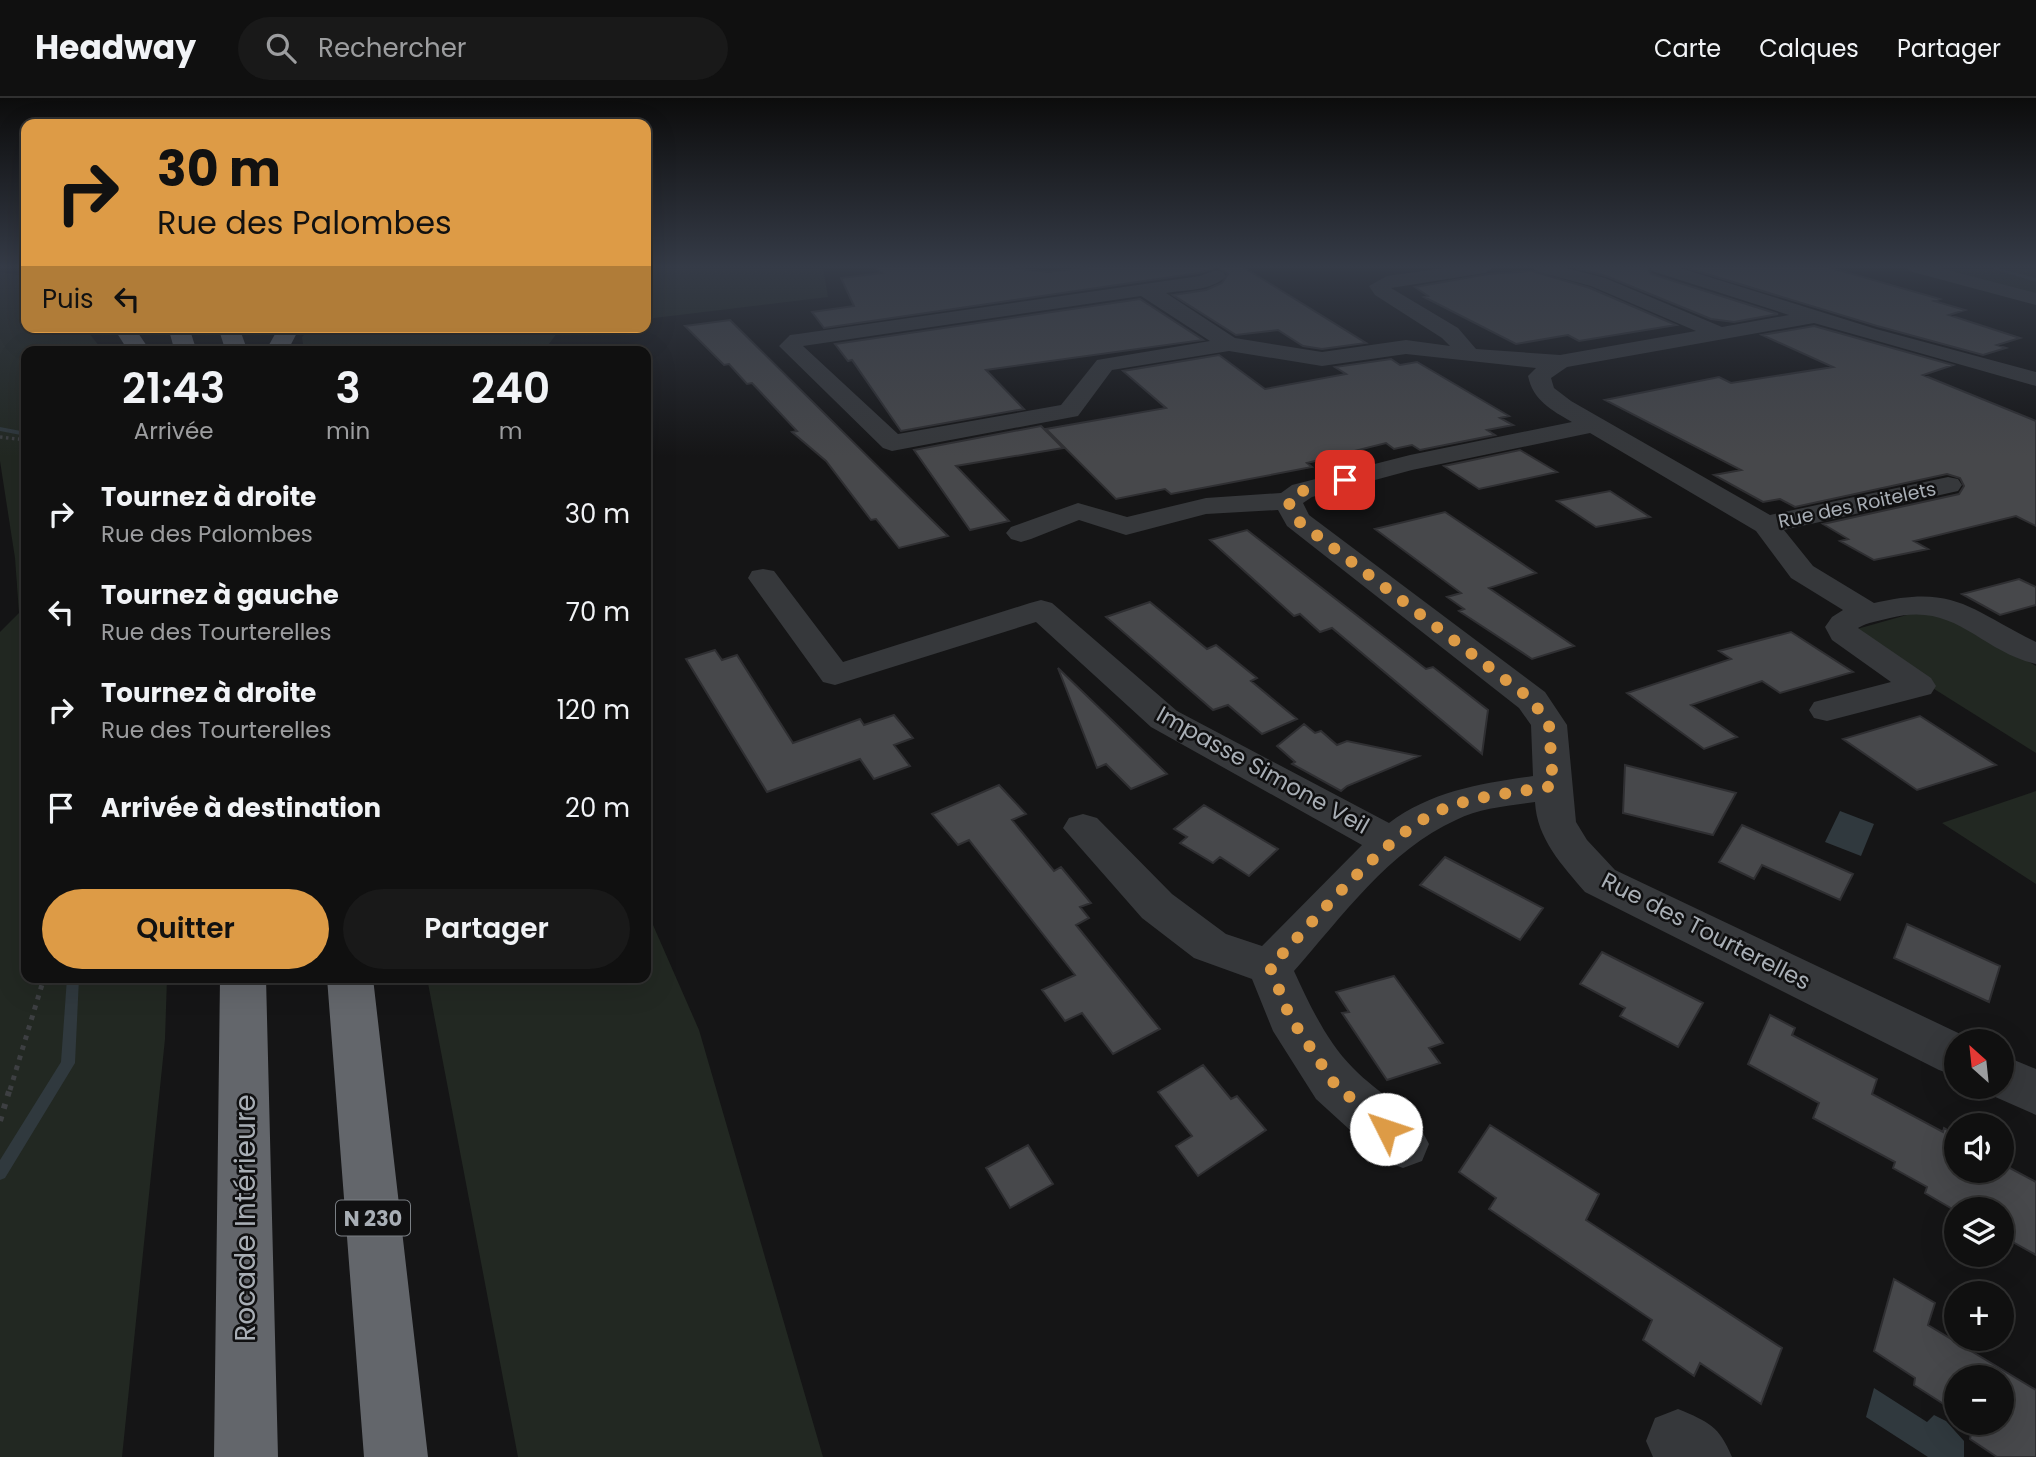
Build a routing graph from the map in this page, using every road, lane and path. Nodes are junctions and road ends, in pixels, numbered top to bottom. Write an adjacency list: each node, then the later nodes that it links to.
1 (864, 330): 11 (street)
2 (1209, 330): 13 (street)
3 (1446, 330): 14 (street)
4 (1713, 330): 8 (street)
5 (1734, 330): 8 (street)
6 (1815, 330): 12 (street)
7 (1859, 330): 16 (street)
8 (1719, 333): 10 (street); 12 (street)
9 (770, 336): 11 (street)
10 (1696, 337): 12 (street); 15 (street)
11 (798, 340): 13 (street)
12 (1741, 342)
13 (1229, 344): 14 (street)
14 (1468, 352): 15 (street)
15 (1560, 362): 17 (street)
16 (2036, 379)
17 (1593, 425): 21 (street); 22 (street)
18 (0, 438): 19 (path)
19 (21, 440)
20 (1948, 485): 22 (street, Rue des Roitelets)
21 (1288, 501): 23 (street); 28 (street, Rue des Tourterelles)
22 (1766, 525): 25 (street)
23 (1021, 533)
24 (763, 578): 30 (street, Impasse Simone Veil)
25 (1869, 613): 26 (street); 27 (street)
26 (2036, 654)
27 (1827, 710)
28 (1553, 786): 30 (street); 35 (street, Rue des Tourterelles)
29 (1083, 828): 31 (street)
30 (1392, 842): 31 (street)
31 (1270, 967): 39 (street)
32 (42, 983): 38 (path)
33 (243, 983): 40 (highway, Rocade Intérieure)
34 (350, 983): 41 (highway, N 230)
35 (1944, 1049)
36 (2014, 1083): 37 (street)
37 (2036, 1093)
38 (0, 1121)
39 (1403, 1144)
40 (246, 1457)
41 (396, 1457)

